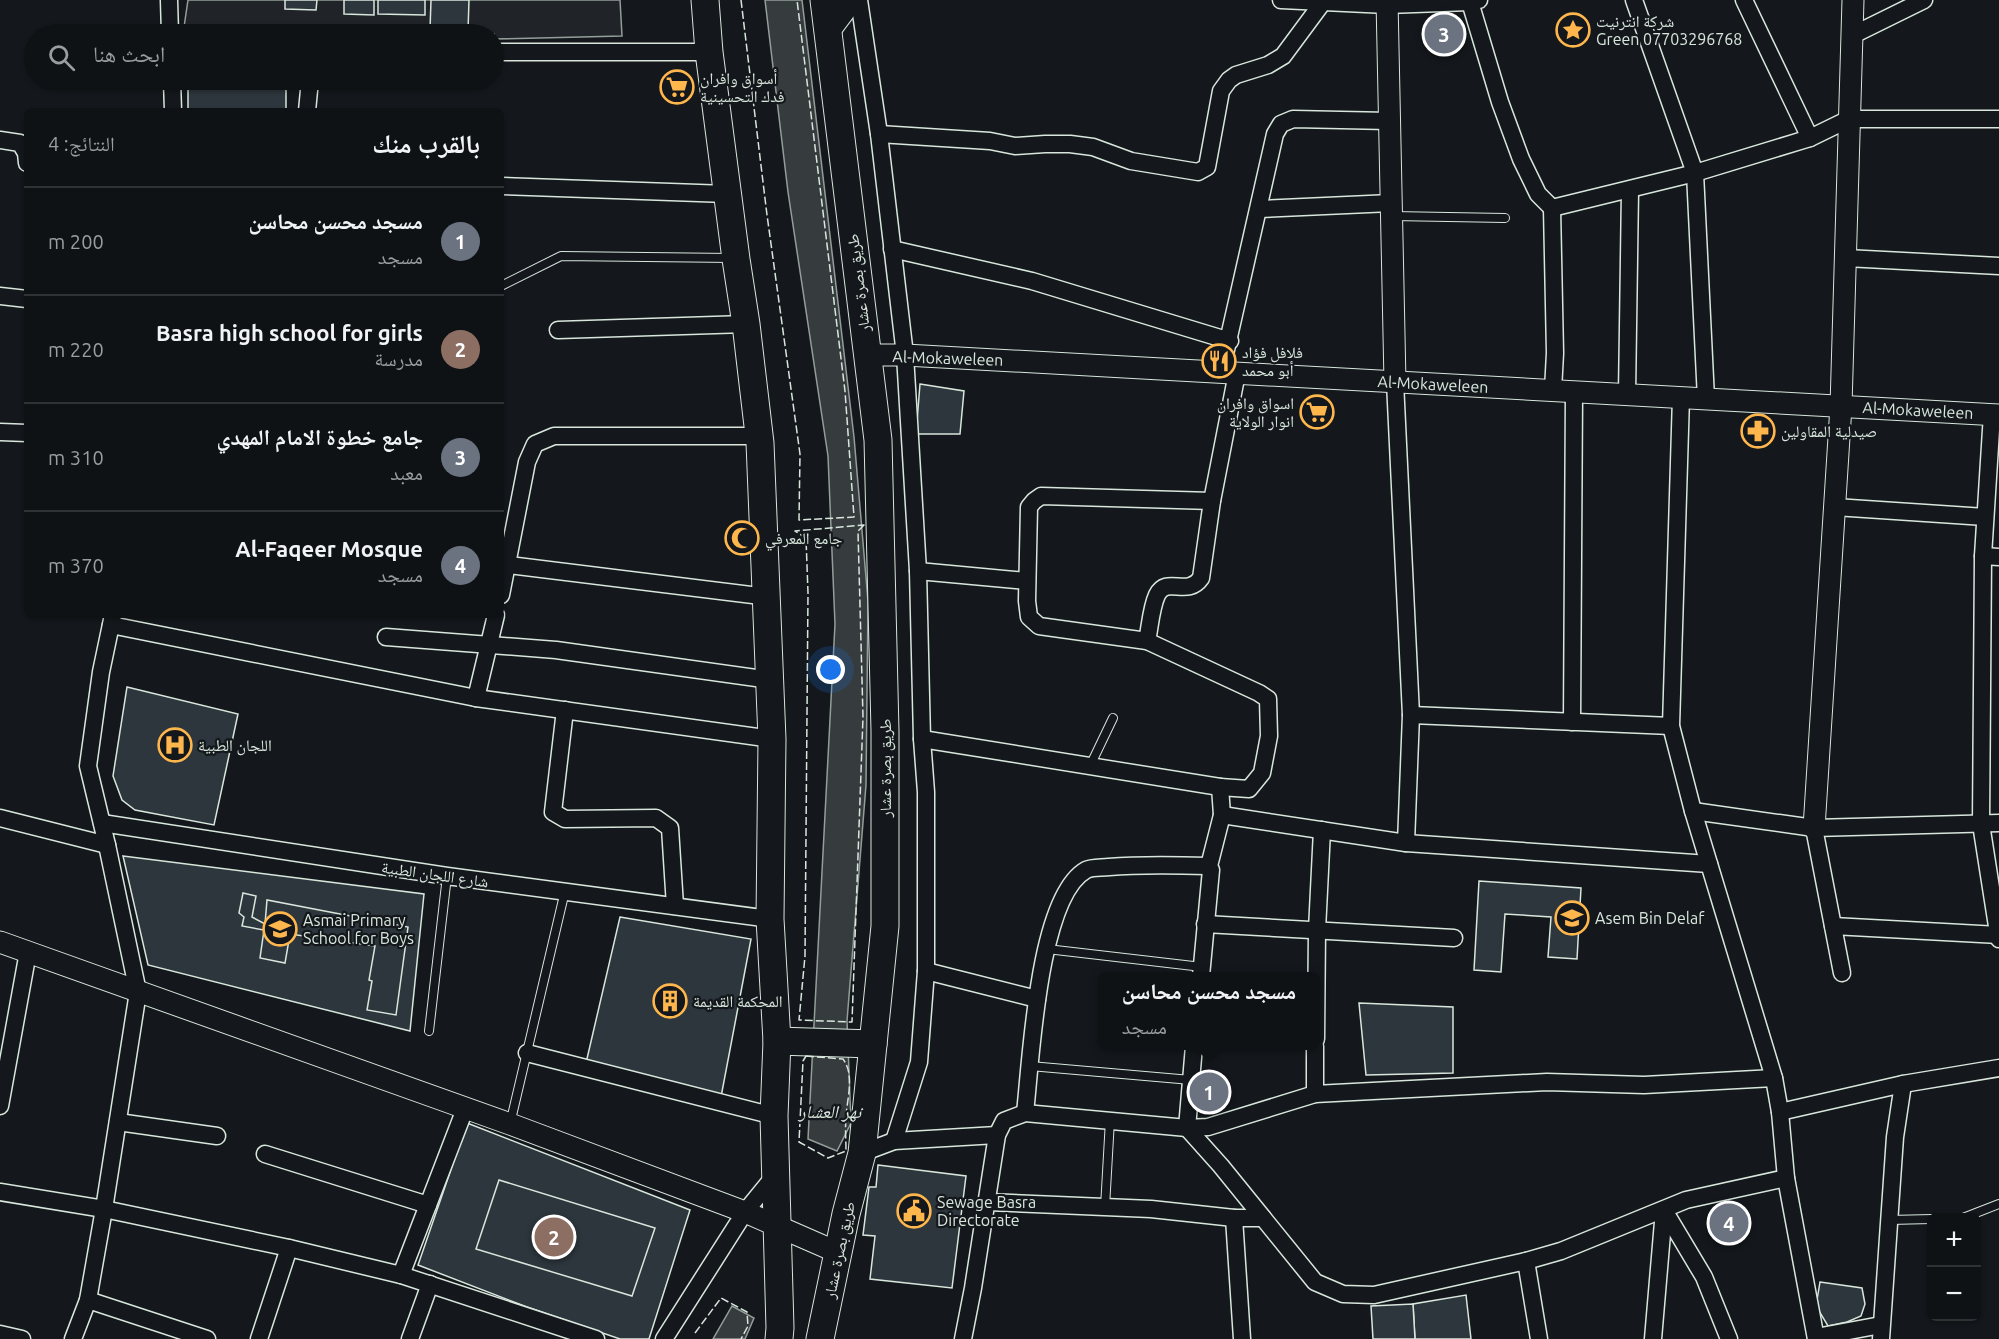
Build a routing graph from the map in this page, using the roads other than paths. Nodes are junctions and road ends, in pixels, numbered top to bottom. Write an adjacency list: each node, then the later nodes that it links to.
1 (169, 0): 14 (street)
2 (705, 0): 18 (main road)
3 (824, 0): 15 (main road, طريق بصرة عشار)
4 (849, 0): 15 (main road)
5 (859, 0): 26 (street)
6 (1281, 0): 12 (street)
7 (1634, 0): 30 (street)
8 (1744, 0): 27 (street)
9 (1853, 0): 16 (street)
10 (1924, 0): 16 (street)
11 (1475, 1): 13 (street); 34 (street)
12 (1323, 2): 13 (street); 26 (street)
13 (1387, 3): 25 (street)
14 (170, 24)
15 (828, 28): 48 (main road, طريق بصرة عشار)
16 (1852, 35): 23 (street)
17 (504, 52): 18 (street)
18 (709, 52): 33 (main road)
19 (172, 90): 21 (street)
20 (309, 90): 22 (street)
21 (173, 108)
22 (307, 108)
23 (1849, 118): 24 (street); 27 (street); 39 (street)
24 (1999, 119)
25 (1389, 121): 35 (street); 36 (street)
26 (879, 134): 38 (street)
27 (1810, 138): 30 (street)
28 (0, 140): 29 (street)
29 (24, 150)
30 (1695, 173): 32 (street); 56 (street)
31 (504, 186): 33 (street)
32 (1629, 190): 34 (street); 54 (street)
33 (727, 194): 40 (main road)
34 (1552, 208): 52 (street)
35 (1259, 209): 36 (street); 47 (street)
36 (1391, 210): 37 (lane); 51 (street)
37 (1505, 218)
38 (892, 249): 47 (street); 49 (street)
39 (1846, 258): 41 (street); 57 (street)
40 (736, 259): 42 (lane); 45 (main road)
41 (1999, 266)
42 (504, 284)
43 (0, 296): 44 (street)
44 (24, 299)
45 (747, 324): 46 (street); 61 (main road)
46 (558, 330)
47 (1230, 341): 50 (street)
48 (867, 355): 49 (street, Al-Mokaweleen); 118 (main road, طريق بصرة عشار)
49 (905, 355): 50 (street, Al-Mokaweleen); 67 (street)
50 (1229, 372): 51 (street, Al-Mokaweleen); 62 (street)
51 (1395, 382): 52 (street, Al-Mokaweleen); 78 (street)
52 (1553, 390): 53 (street, Al-Mokaweleen)
53 (1574, 392): 54 (street, Al-Mokaweleen); 80 (street)
54 (1627, 394): 55 (street, Al-Mokaweleen)
55 (1681, 397): 56 (street, Al-Mokaweleen); 81 (street)
56 (1706, 399): 57 (street, Al-Mokaweleen)
57 (1841, 406): 58 (street, Al-Mokaweleen); 63 (street)
58 (1995, 415): 64 (street)
59 (0, 432): 60 (street)
60 (24, 433)
61 (760, 436): 66 (street); 69 (main road)
62 (1212, 501): 68 (street); 73 (street)
63 (1835, 507): 64 (street); 92 (street)
64 (1985, 517): 65 (street)
65 (1991, 556): 91 (street)
66 (505, 564): 69 (street)
67 (918, 571): 68 (street); 83 (street)
68 (1027, 581): 73 (street)
69 (768, 597): 75 (main road)
70 (495, 618): 74 (street)
71 (112, 620): 76 (street); 89 (street)
72 (386, 637): 74 (street)
73 (1148, 641): 85 (street)
74 (489, 646): 75 (street); 76 (street)
75 (770, 680): 82 (main road)
76 (476, 698): 77 (street)
77 (565, 710): 82 (street); 100 (street)
78 (1411, 715): 80 (street); 94 (street)
79 (1113, 718): 84 (lane)
80 (1572, 722): 81 (street)
81 (1671, 726): 86 (street)
82 (772, 739): 101 (main road)
83 (922, 740): 84 (street); 110 (street)
84 (1090, 766): 85 (street)
85 (1220, 787): 87 (street)
86 (1693, 811): 92 (street); 96 (street)
87 (1222, 815): 93 (street); 97 (street)
88 (0, 818): 95 (street)
89 (102, 823): 95 (street); 98 (street, شارع اللجان الطبية)
90 (1999, 823): 91 (street)
91 (1981, 824): 92 (street); 105 (street)
92 (1814, 828): 103 (street)
93 (1322, 830): 94 (street); 104 (street)
94 (1406, 843): 96 (street)
95 (107, 845): 114 (street)
96 (1709, 864): 124 (street)
97 (1209, 866): 102 (street); 108 (street)
98 (447, 876): 99 (street, شارع اللجان الطبية); 116 (lane)
99 (565, 891): 100 (street, شارع اللجان الطبية); 121 (lane)
100 (675, 906): 101 (street, شارع اللجان الطبية)
101 (770, 919): 117 (main road)
102 (1205, 924): 104 (street); 111 (street)
103 (1833, 926): 105 (street); 113 (street)
104 (1317, 930): 106 (street); 112 (street)
105 (1999, 937)
106 (1454, 938)
107 (0, 942): 109 (street)
108 (1047, 949): 111 (lane); 115 (street)
109 (28, 952): 114 (street); 128 (street)
110 (926, 971): 115 (street); 139 (street)
111 (1201, 972)
112 (1317, 972)
113 (1842, 973)
114 (138, 992): 129 (street); 134 (street)
115 (1037, 999): 122 (street)
116 (429, 1031)
117 (786, 1042): 118 (main road); 132 (main road)
118 (865, 1045): 140 (main road, طريق بصرة عشار)
119 (1194, 1050): 125 (street)
120 (1315, 1050): 127 (street)
121 (527, 1053): 132 (street); 135 (lane)
122 (1030, 1066): 125 (lane); 131 (street)
123 (1999, 1068): 126 (street)
124 (1774, 1078): 127 (street); 130 (street)
125 (1191, 1080): 136 (street)
126 (1903, 1084): 130 (street); 156 (street)
127 (1315, 1094): 136 (street)
128 (0, 1106)
129 (465, 1109): 135 (street); 147 (street)
130 (1780, 1112): 143 (street)
131 (1025, 1113): 133 (street); 137 (street)
132 (774, 1116): 142 (main road)
133 (1110, 1120): 136 (street); 148 (lane)
134 (118, 1122): 138 (street); 149 (street)
135 (510, 1124): 151 (street)
136 (1186, 1128): 154 (street)
137 (997, 1135): 139 (street); 145 (street)
138 (217, 1136)
139 (894, 1142): 140 (street)
140 (862, 1153): 159 (main road, طريق بصرة عشار)
141 (265, 1154): 147 (street)
142 (777, 1174): 151 (street); 157 (main road)
143 (1786, 1178): 150 (street); 167 (street)
144 (0, 1192): 149 (street)
145 (987, 1202): 148 (street); 176 (street)
146 (1999, 1204): 152 (lane)
147 (428, 1205): 161 (street)
148 (1104, 1207): 153 (street)
149 (104, 1209): 158 (street); 163 (street)
150 (1664, 1210): 160 (street); 179 (street); 180 (street)
151 (745, 1212): 157 (street); 174 (street)
152 (1976, 1213)
153 (1234, 1218): 154 (street); 177 (street)
154 (1263, 1218): 160 (street)
155 (1927, 1219): 156 (lane)
156 (1889, 1220): 164 (street)
157 (777, 1227): 159 (street); 166 (main road)
158 (289, 1248): 161 (street); 171 (street)
159 (839, 1253): 175 (main road, طريق بصرة عشار)
160 (1526, 1260): 178 (street)
161 (401, 1275): 162 (street)
162 (430, 1284): 172 (street); 173 (street)
163 (88, 1300): 169 (street); 170 (street)
164 (1881, 1332): 167 (street)
165 (0, 1334): 168 (street)
166 (777, 1335)
167 (1816, 1338)
168 (22, 1339)
169 (73, 1339)
170 (207, 1339)
171 (259, 1339)
172 (410, 1339)
173 (596, 1339)
174 (664, 1339)
175 (820, 1339)
176 (963, 1339)
177 (1242, 1339)
178 (1539, 1339)
179 (1653, 1339)
180 (1729, 1339)

